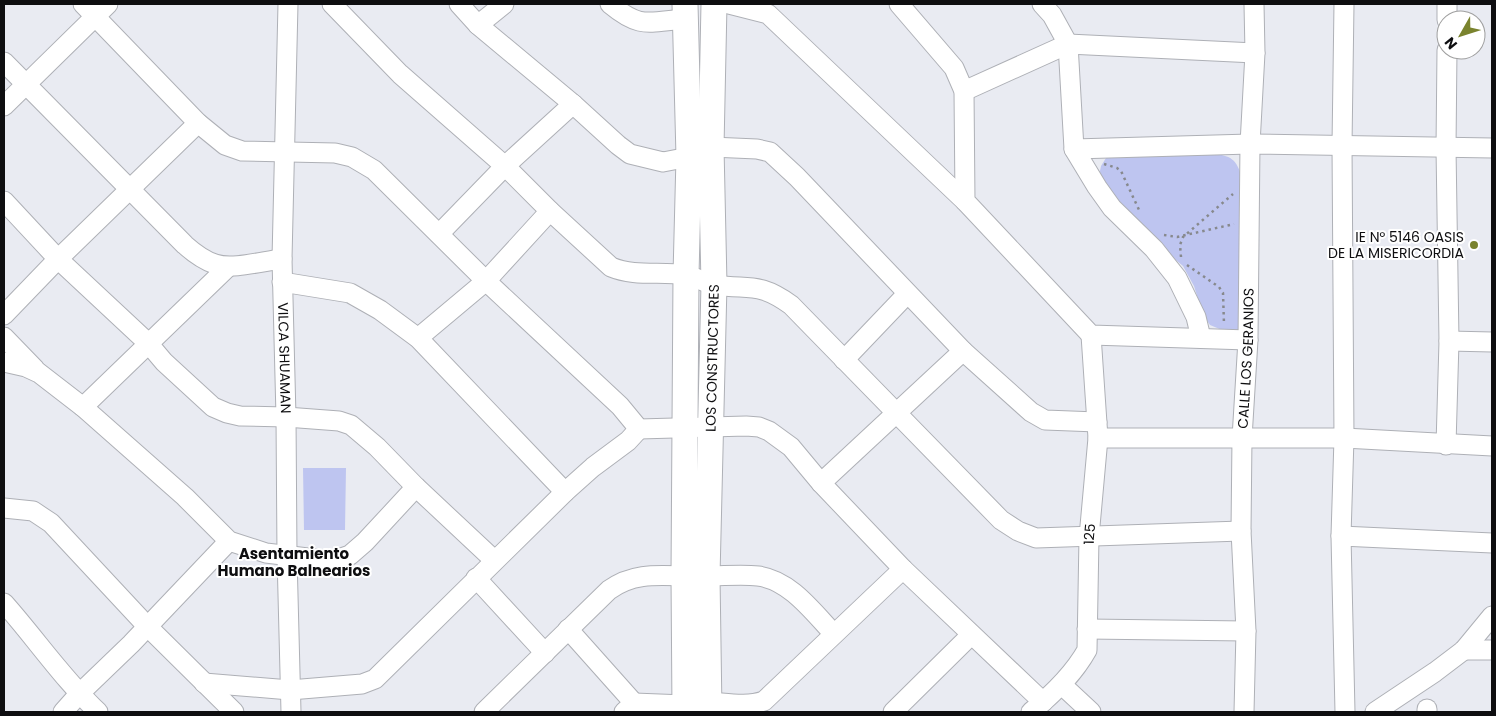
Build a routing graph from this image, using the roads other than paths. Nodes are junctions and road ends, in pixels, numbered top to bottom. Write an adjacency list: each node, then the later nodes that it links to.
1 (108, 4): 14 (street)
2 (288, 4): 31 (street, VILCA SHUAMAN)
3 (332, 4): 33 (street)
4 (459, 4): 16 (street)
5 (504, 4): 16 (street)
6 (610, 4): 15 (street)
7 (714, 4): 32 (main road, LOS CONSTRUCTORES)
8 (729, 4): 13 (street)
9 (898, 4): 22 (street)
10 (1042, 4): 17 (street)
11 (1254, 4): 18 (street, CALLE LOS GERANIOS)
12 (1344, 4): 27 (street)
13 (773, 9): 35 (street)
14 (88, 11): 21 (street); 25 (street)
15 (684, 11): 32 (main road, LOS CONSTRUCTORES)
16 (478, 26): 23 (street)
17 (1068, 44): 18 (street); 22 (street); 30 (street)
18 (1255, 53): 26 (street, CALLE LOS GERANIOS)
19 (1447, 60): 28 (street)
20 (4, 62): 21 (street)
21 (25, 84): 24 (street); 34 (street)
22 (964, 91): 35 (street)
23 (573, 104): 32 (street); 33 (street)
24 (4, 106)
25 (198, 123): 31 (street); 34 (street)
26 (1250, 144): 27 (street); 30 (street); 52 (street, CALLE LOS GERANIOS)
27 (1342, 145): 28 (street); 68 (street)
28 (1446, 148): 29 (street); 53 (street)
29 (1492, 148)
30 (1074, 149): 51 (street)
31 (284, 152): 38 (street); 40 (street, VILCA SHUAMAN)
32 (700, 152): 42 (main road, LOS CONSTRUCTORES); 45 (main road, LOS CONSTRUCTORES); 46 (street)
33 (505, 166): 37 (street); 38 (street)
34 (130, 190): 39 (street); 41 (street)
35 (965, 201): 48 (street)
36 (4, 202): 39 (street)
37 (550, 211): 42 (street); 43 (street)
38 (439, 234): 43 (street)
39 (58, 259): 47 (street); 55 (street)
40 (282, 259): 41 (street); 44 (street, VILCA SHUAMAN)
41 (228, 267): 55 (street)
42 (686, 276): 45 (street); 64 (main road, LOS CONSTRUCTORES)
43 (486, 281): 50 (street); 65 (street)
44 (282, 282): 50 (street); 62 (street, VILCA SHUAMAN)
45 (714, 284): 57 (street); 63 (main road, LOS CONSTRUCTORES)
46 (907, 294): 56 (street); 57 (street)
47 (4, 315)
48 (1091, 335): 51 (street); 66 (street, 125)
49 (4, 337): 59 (street)
50 (418, 338): 73 (street)
51 (1201, 338): 52 (street)
52 (1248, 340): 67 (street, CALLE LOS GERANIOS)
53 (1449, 341): 54 (street); 69 (street)
54 (1492, 342)
55 (148, 343): 60 (street); 62 (street)
56 (963, 351): 61 (street); 66 (street)
57 (844, 360): 61 (street)
58 (4, 362): 59 (street)
59 (39, 374): 60 (street)
60 (84, 408): 78 (street)
61 (896, 413): 71 (street); 77 (street)
62 (286, 417): 72 (street); 80 (street, VILCA SHUAMAN)
63 (712, 426): 64 (street); 71 (street); 83 (main road, LOS CONSTRUCTORES)
64 (686, 428): 65 (street); 83 (main road, LOS CONSTRUCTORES)
65 (640, 429): 73 (street)
66 (1097, 430): 67 (street); 77 (street, 125)
67 (1242, 438): 68 (street); 75 (street, CALLE LOS GERANIOS)
68 (1344, 438): 69 (street); 76 (street)
69 (1446, 445): 70 (street)
70 (1492, 446)
71 (821, 483): 82 (street)
72 (416, 487): 80 (street); 81 (street)
73 (565, 492): 81 (street)
74 (4, 508): 87 (street)
75 (1240, 531): 77 (street); 90 (street, CALLE LOS GERANIOS)
76 (1341, 536): 79 (street); 112 (street)
77 (1089, 537): 88 (street, 125)
78 (229, 541): 80 (street); 87 (street)
79 (1492, 543)
80 (287, 556): 98 (street, VILCA SHUAMAN)
81 (494, 560): 84 (street)
82 (903, 569): 91 (street); 92 (street)
83 (696, 576): 89 (street); 91 (street); 100 (main road, LOS CONSTRUCTORES); 103 (main road, LOS CONSTRUCTORES)
84 (476, 578): 95 (street); 98 (street)
85 (4, 603): 99 (street)
86 (1492, 616): 93 (street)
87 (147, 626): 96 (street); 99 (street)
88 (1087, 628): 90 (street); 97 (street, 125)
89 (568, 629): 95 (street); 102 (street)
90 (1246, 631): 111 (street, CALLE LOS GERANIOS)
91 (834, 634): 100 (street)
92 (971, 635): 101 (street); 109 (street)
93 (1464, 650): 94 (street); 113 (street)
94 (1492, 650)
95 (544, 652): 108 (street)
96 (204, 683): 98 (street); 106 (street)
97 (1062, 685): 101 (street, 125); 110 (street)
98 (290, 690): 107 (street, VILCA SHUAMAN)
99 (79, 694): 104 (street); 105 (street)
100 (709, 707)
101 (1037, 707)
102 (629, 708): 103 (street)
103 (685, 709)
104 (63, 712)
105 (98, 712)
106 (234, 712)
107 (291, 712)
108 (484, 712)
109 (892, 712)
110 (1091, 712)
111 (1244, 712)
112 (1345, 712)
113 (1375, 712)

